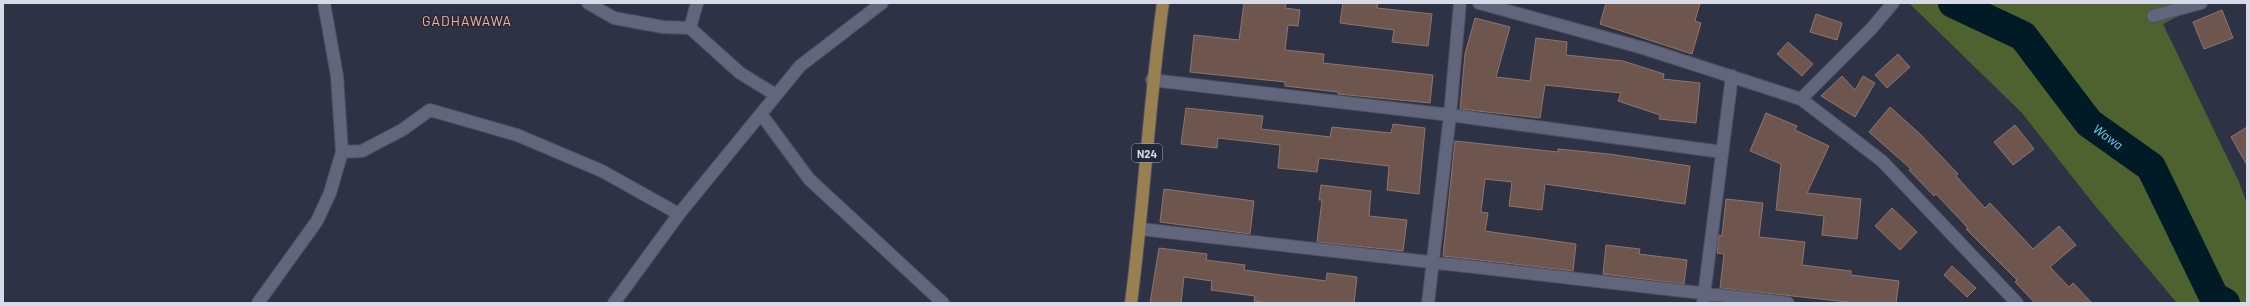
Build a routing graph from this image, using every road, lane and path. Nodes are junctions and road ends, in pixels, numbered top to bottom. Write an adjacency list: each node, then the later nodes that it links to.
1 (324, 3): 18 (street)
2 (588, 3): 11 (street)
3 (697, 3): 11 (street)
4 (882, 3): 14 (street)
5 (1163, 3): 13 (main road, N24)
6 (1460, 3): 17 (street)
7 (1479, 3): 12 (street)
8 (1893, 3): 15 (street)
9 (2201, 3): 10 (street)
10 (2153, 16)
11 (690, 28): 14 (street)
12 (1732, 76): 15 (street); 19 (street)
13 (1152, 80): 17 (street); 21 (main road, N24)
14 (776, 95): 16 (street)
15 (1801, 99): 30 (street)
16 (761, 114): 20 (street); 26 (street)
17 (1450, 115): 19 (street); 22 (street)
18 (342, 152): 20 (street); 24 (street)
19 (1722, 152): 23 (street)
20 (679, 214): 25 (street)
21 (1141, 229): 22 (street); 27 (main road, N24)
22 (1433, 262): 23 (street); 28 (street)
23 (1703, 298): 29 (street)
24 (258, 303)
25 (614, 303)
26 (943, 303)
27 (1131, 303)
28 (1428, 303)
29 (1788, 303)
30 (2017, 303)

